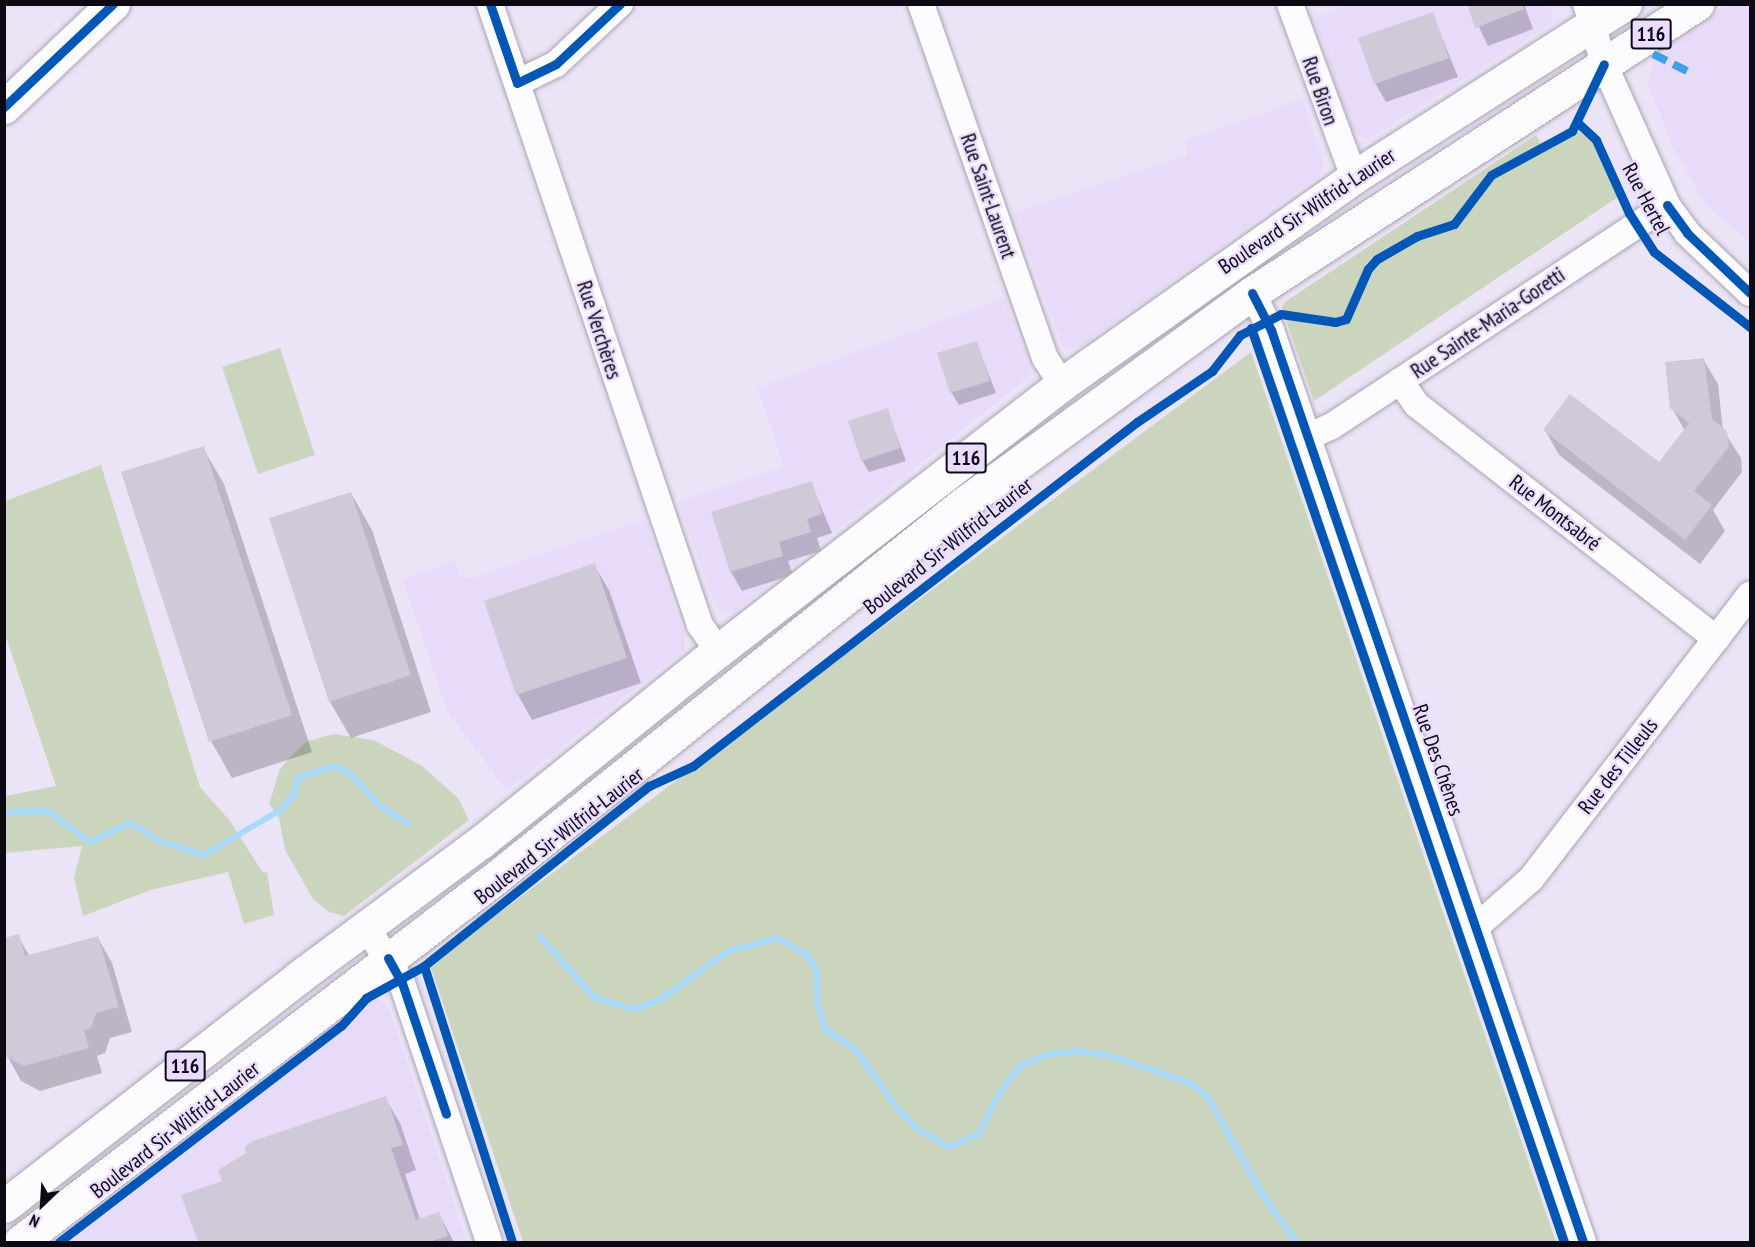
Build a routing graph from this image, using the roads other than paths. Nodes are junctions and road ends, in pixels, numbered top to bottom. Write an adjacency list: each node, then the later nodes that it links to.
1 (113, 4): 11 (main road)
2 (490, 4): 10 (street, Rue Verchères)
3 (620, 4): 10 (street)
4 (921, 4): 17 (street, Rue Saint-Laurent)
5 (1290, 4): 12 (street, Rue Biron)
6 (1625, 4): 8 (main road, Boulevard Sir-Wilfrid-Laurier / 116)
7 (1697, 4): 9 (main road, Boulevard Sir-Wilfrid-Laurier / 116)
8 (1588, 15): 9 (street, Rue Hertel); 12 (main road, Boulevard Sir-Wilfrid-Laurier / 116)
9 (1604, 64): 13 (street, Rue Hertel); 14 (main road, Boulevard Sir-Wilfrid-Laurier / 116)
10 (517, 83): 21 (street, Rue Verchères)
11 (4, 107)
12 (1354, 177): 17 (main road, Boulevard Sir-Wilfrid-Laurier / 116)
13 (1667, 205): 15 (street, Rue Hertel); 16 (street, Rue Sainte-Maria-Goretti)
14 (1252, 293): 18 (street, Rue Des Chênes); 24 (main road, Boulevard Sir-Wilfrid-Laurier / 116)
15 (1750, 293)
16 (1400, 381): 18 (street, Rue Sainte-Maria-Goretti); 20 (street, Rue Montsabré)
17 (1062, 384): 21 (main road, Boulevard Sir-Wilfrid-Laurier / 116)
18 (1307, 437): 22 (street, Rue Des Chênes)
19 (1750, 595): 20 (street, Rue des Tilleuls)
20 (1716, 639): 22 (street, Rue des Tilleuls)
21 (718, 651): 23 (main road, Boulevard Sir-Wilfrid-Laurier / 116)
22 (1476, 927): 28 (street, Rue Des Chênes)
23 (367, 928): 24 (street); 25 (main road, Boulevard Sir-Wilfrid-Laurier / 116)
24 (388, 958): 26 (main road, Boulevard Sir-Wilfrid-Laurier / 116); 27 (street)
25 (4, 1206)
26 (20, 1242)
27 (489, 1242)
28 (1583, 1242)

